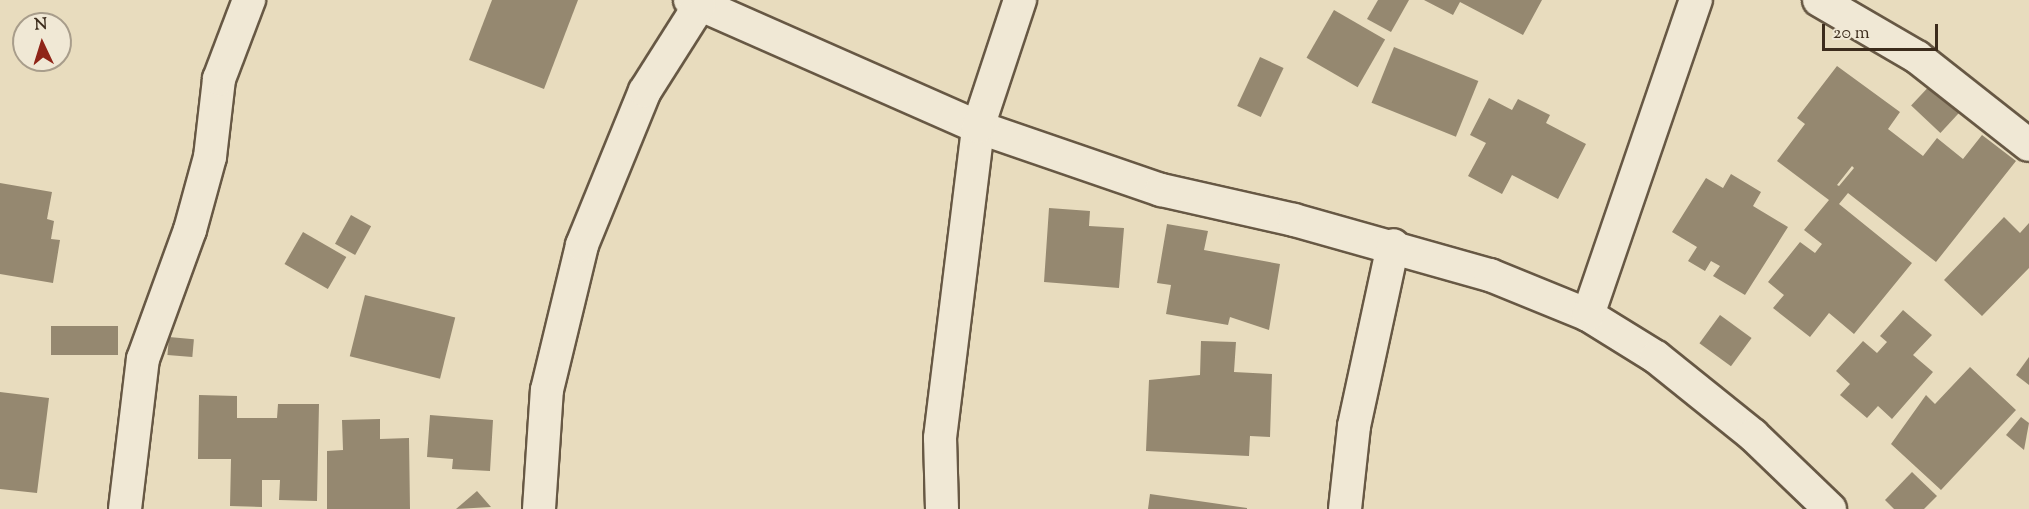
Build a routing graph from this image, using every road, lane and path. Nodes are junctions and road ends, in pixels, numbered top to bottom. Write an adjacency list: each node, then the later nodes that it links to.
1 (249, 0): 10 (street)
2 (1020, 0): 6 (street)
3 (1696, 0): 9 (street)
4 (1819, 0): 7 (street)
5 (694, 3): 6 (street); 11 (street)
6 (978, 127): 8 (street); 12 (street)
7 (2029, 145)
8 (1393, 245): 9 (street); 13 (street)
9 (1588, 315): 14 (street)
10 (125, 509)
11 (539, 509)
12 (942, 509)
13 (1345, 509)
14 (1830, 509)

